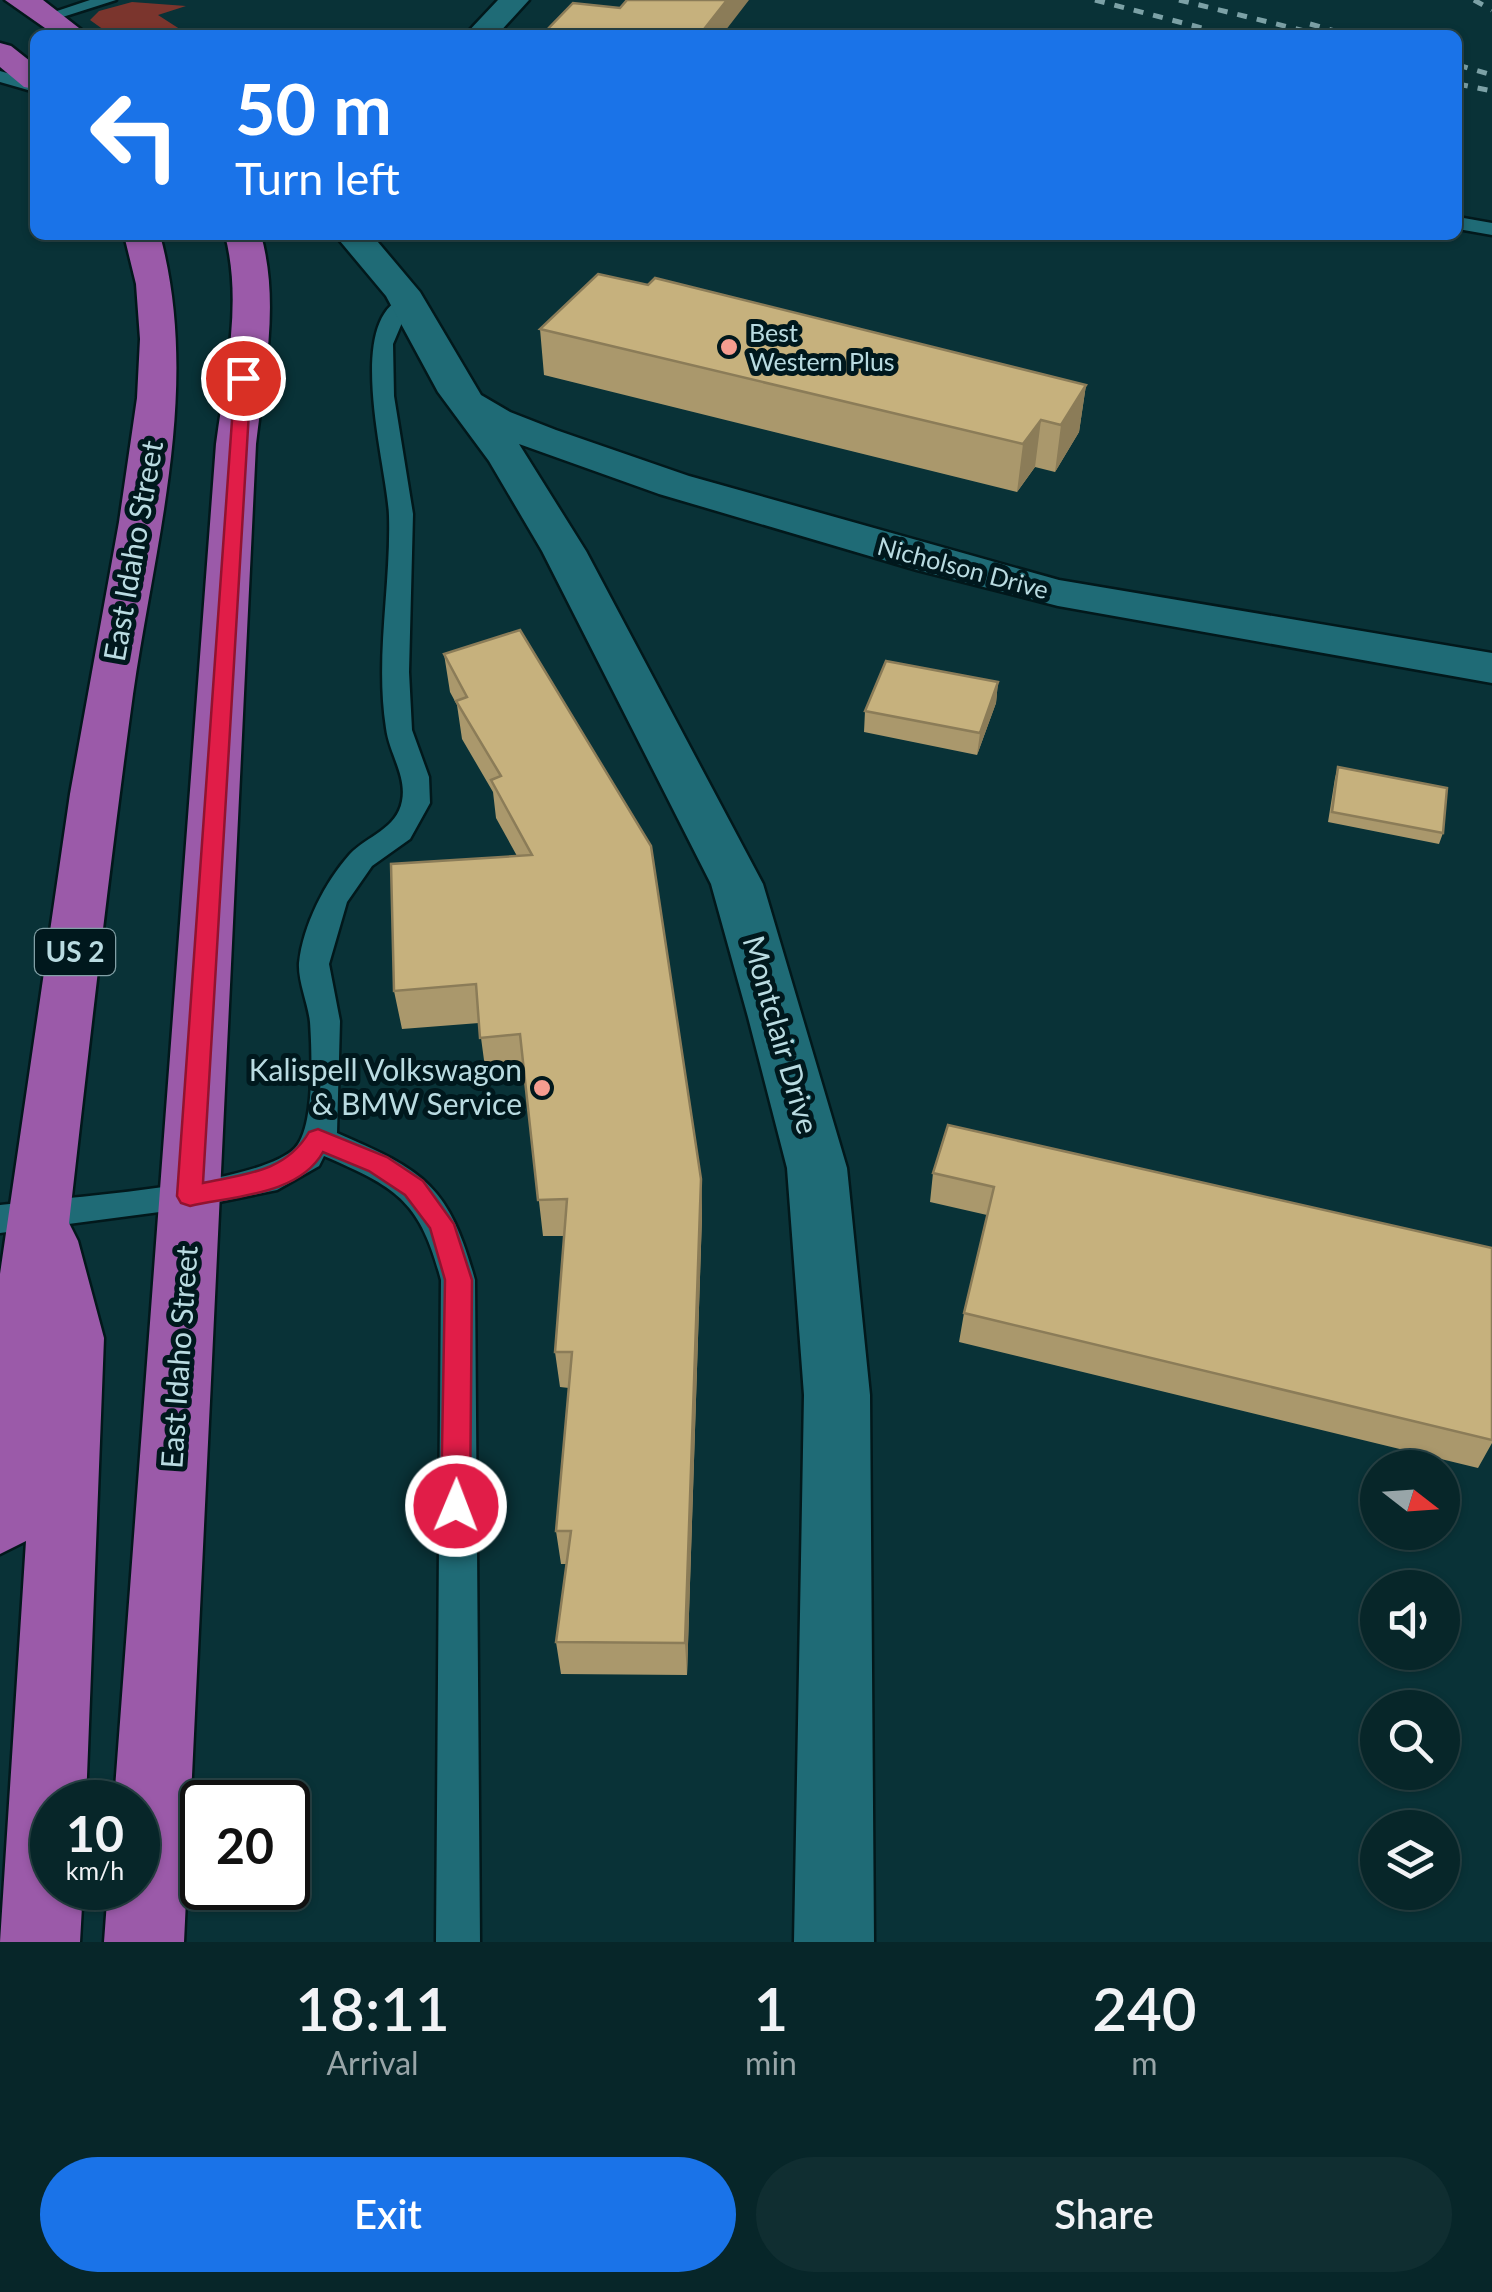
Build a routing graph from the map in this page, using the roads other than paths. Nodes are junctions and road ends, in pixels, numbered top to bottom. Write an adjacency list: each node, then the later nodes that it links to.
1 (20, 0): 4 (highway)
2 (108, 0): 4 (lane)
3 (514, 0): 5 (street)
4 (61, 26)
5 (485, 30)
6 (0, 52): 8 (highway)
7 (0, 76): 9 (lane)
8 (30, 79)
9 (30, 82)
10 (1462, 224): 11 (lane)
11 (1492, 229)
12 (143, 240): 20 (highway, East Idaho Street / US 2)
13 (247, 240): 19 (highway, East Idaho Street)
14 (358, 240): 15 (street, Montclair Drive)
15 (408, 302): 16 (street, Montclair Drive); 18 (lane)
16 (458, 392): 17 (street, Nicholson Drive); 25 (street, Montclair Drive)
17 (1492, 668)
18 (318, 1139): 19 (lane); 24 (lane)
19 (190, 1196): 20 (lane); 23 (highway, East Idaho Street)
20 (20, 1216): 21 (highway, East Idaho Street / US 2); 22 (highway)
21 (0, 1522)
22 (40, 1942)
23 (144, 1942)
24 (458, 1942)
25 (834, 1942)

